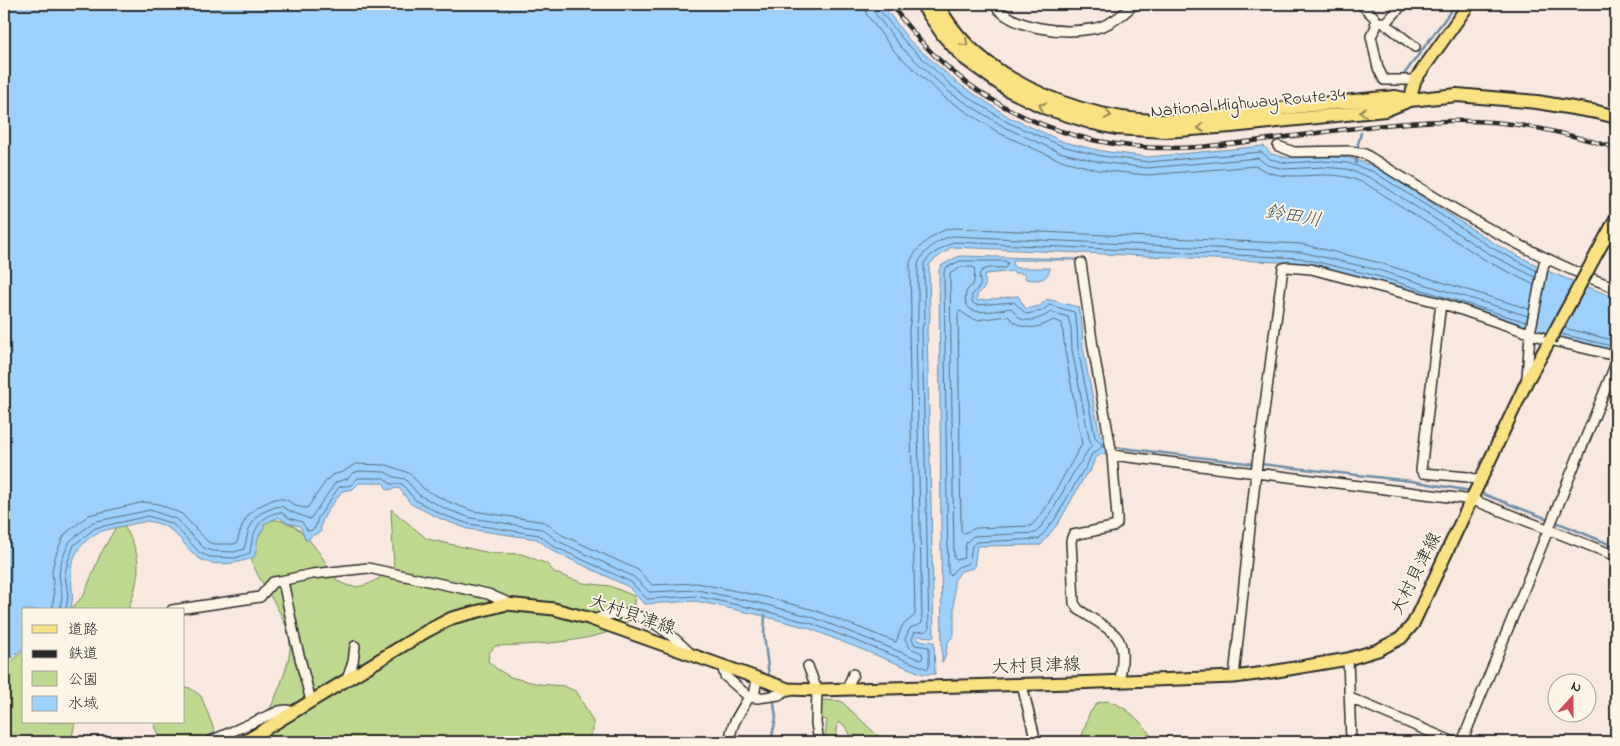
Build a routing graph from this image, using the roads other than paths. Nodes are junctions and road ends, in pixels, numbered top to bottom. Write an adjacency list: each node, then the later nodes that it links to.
1 (922, 4): 11 (highway, National Highway Route 34, one-way to 1)
2 (937, 4): 11 (highway, National Highway Route 34, one-way to 11)
3 (994, 4): 4 (street)
4 (1134, 4)
5 (1361, 4): 8 (street)
6 (1403, 4): 8 (street)
7 (1470, 4): 10 (main road)
8 (1380, 23): 9 (street); 10 (street)
9 (1415, 47)
10 (1410, 80): 11 (main road)
11 (1410, 100): 12 (highway, National Highway Route 34)
12 (1616, 117)
13 (1278, 146): 15 (street)
14 (1616, 218): 20 (main road, 大村貝津線, bridge)
15 (1544, 262): 17 (street); 19 (street)
16 (1081, 263): 24 (street)
17 (1616, 288)
18 (1441, 303): 19 (street); 25 (street); 26 (street)
19 (1530, 330): 20 (street); 23 (street)
20 (1550, 340): 21 (street); 23 (main road, 大村貝津線)
21 (1616, 356)
22 (1616, 363): 27 (street)
23 (1527, 381): 26 (main road, 大村貝津線)
24 (1112, 454): 25 (street); 42 (street)
25 (1257, 470): 26 (street); 39 (street)
26 (1476, 491): 27 (street); 35 (main road, 大村貝津線)
27 (1549, 528): 28 (street); 58 (street)
28 (1616, 556)
29 (280, 581): 30 (street); 31 (street); 49 (street)
30 (514, 605): 32 (main road, 大村貝津線); 41 (main road, 大村貝津線)
31 (185, 608)
32 (594, 620): 34 (main road, 大村貝津線); 34 (street)
33 (355, 646): 41 (street)
34 (692, 655): 36 (main road, 大村貝津線)
35 (1348, 659): 39 (main road, 大村貝津線); 48 (street)
36 (722, 666): 40 (main road, 大村貝津線); 47 (street)
37 (808, 666): 46 (street)
38 (853, 674): 45 (street)
39 (1234, 677): 42 (main road, 大村貝津線)
40 (757, 678): 44 (main road, 大村貝津線); 47 (street)
41 (346, 682): 49 (main road, 大村貝津線)
42 (1120, 682): 43 (main road, 大村貝津線)
43 (1022, 685): 45 (main road, 大村貝津線); 55 (street)
44 (788, 689): 46 (main road, 大村貝津線); 47 (street)
45 (847, 689): 46 (main road, 大村貝津線)
46 (817, 690): 54 (street)
47 (751, 697): 53 (street)
48 (1350, 698): 56 (street); 57 (street)
49 (311, 701): 50 (main road, 大村貝津線)
50 (293, 712): 51 (street); 52 (main road, 大村貝津線)
51 (208, 742)
52 (244, 742)
53 (731, 742)
54 (819, 742)
55 (1036, 742)
56 (1351, 742)
57 (1454, 742)
58 (1462, 742)

